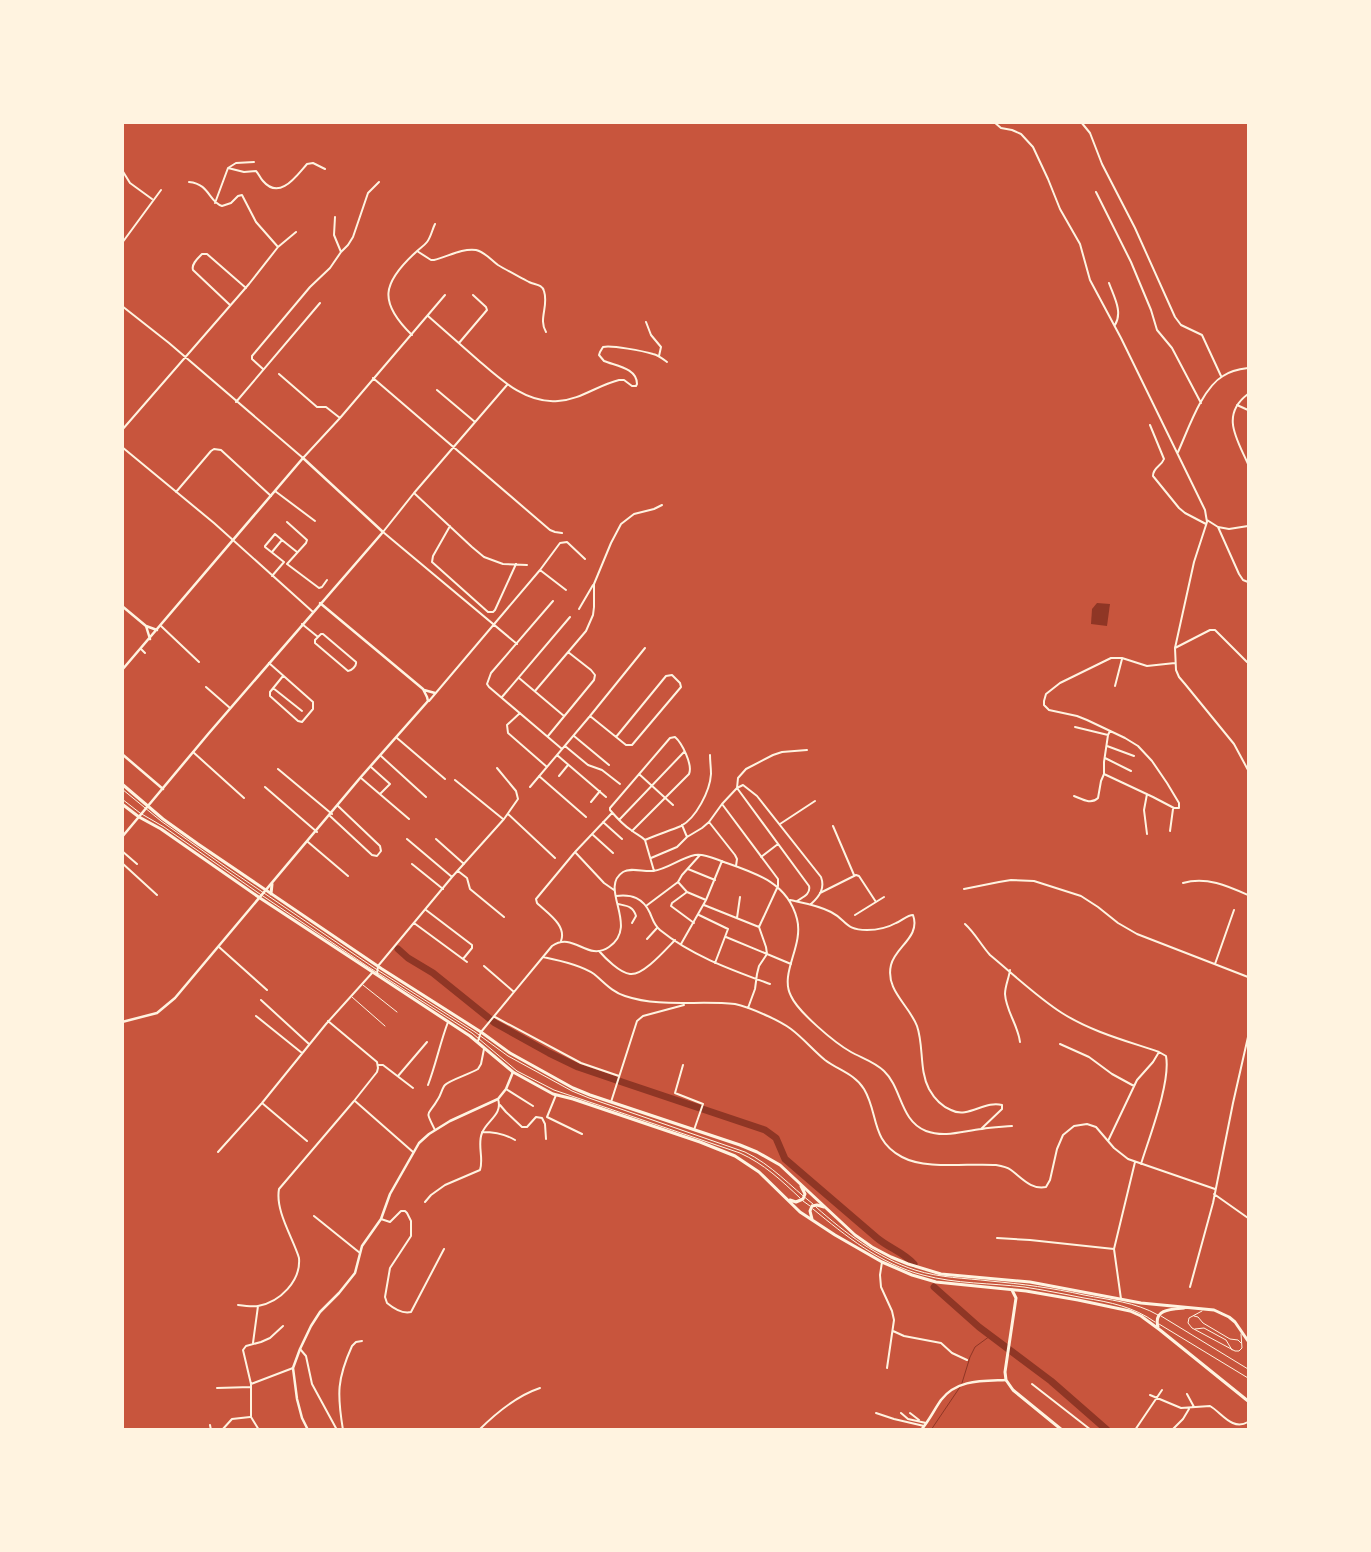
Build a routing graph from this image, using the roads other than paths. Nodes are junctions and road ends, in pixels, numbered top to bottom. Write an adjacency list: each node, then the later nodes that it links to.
1 (994, 122): 29 (street)
2 (1081, 122): 39 (street)
3 (254, 162): 4 (street)
4 (228, 168): 5 (street); 12 (street)
5 (326, 169)
6 (122, 170): 11 (street)
7 (189, 182): 12 (street)
8 (379, 182): 19 (street)
9 (161, 190): 11 (street)
10 (1096, 192): 45 (street)
11 (153, 199): 16 (street)
12 (215, 203): 17 (street)
13 (335, 217): 19 (street)
14 (435, 224): 18 (street)
15 (296, 232): 17 (street)
16 (122, 243)
17 (278, 247): 21 (street)
18 (416, 251): 30 (street); 31 (street)
19 (341, 252): 37 (street)
20 (1109, 283): 29 (street)
21 (246, 288): 25 (street); 25 (street)
22 (473, 295): 32 (street)
23 (445, 296): 27 (street)
24 (320, 303): 37 (street)
25 (231, 305): 34 (street)
26 (122, 306): 34 (street)
27 (428, 316): 31 (street); 32 (street)
28 (646, 322): 33 (street)
29 (1115, 325): 54 (street)
30 (546, 332)
31 (412, 335): 40 (street)
32 (459, 343): 41 (street)
33 (658, 356): 35 (street); 41 (street)
34 (185, 357): 44 (street); 51 (street)
35 (667, 362)
36 (1248, 368): 39 (street)
37 (264, 369): 44 (street)
38 (279, 374): 48 (street)
39 (1222, 376): 45 (street)
40 (373, 378): 48 (street); 53 (street)
41 (508, 385): 49 (street)
42 (437, 390): 49 (street)
43 (1248, 394): 46 (street)
44 (236, 402): 55 (street)
45 (1200, 403): 54 (street)
46 (1237, 405): 47 (street); 56 (street)
47 (1248, 410)
48 (340, 418): 55 (street)
49 (475, 422): 53 (street)
50 (1150, 425): 65 (street)
51 (122, 430)
52 (122, 447): 58 (street)
53 (454, 448): 59 (street); 70 (street)
54 (1178, 452): 62 (street)
55 (302, 458): 57 (street); 69 (street)
56 (1248, 464)
57 (275, 491): 60 (street); 63 (street)
58 (176, 492): 60 (street); 72 (street)
59 (414, 493): 66 (street); 69 (street)
60 (271, 496): 72 (street)
61 (662, 505): 84 (street)
62 (1207, 519): 65 (street); 68 (street)
63 (315, 521)
64 (287, 522): 74 (street)
65 (1206, 524): 101 (street)
66 (450, 526): 78 (street); 78 (street)
67 (1248, 526): 68 (street)
68 (1218, 527): 83 (street)
69 (383, 532): 87 (street); 93 (street)
70 (562, 533)
71 (282, 540): 73 (street); 73 (street); 74 (street)
72 (232, 541): 81 (street); 95 (street)
73 (272, 552): 76 (street)
74 (298, 552): 77 (street)
75 (585, 559): 80 (street)
76 (284, 562): 77 (street); 81 (street)
77 (287, 564): 82 (street)
78 (516, 564): 79 (street)
79 (528, 565)
80 (540, 570): 85 (street); 93 (street)
81 (272, 576): 90 (street)
82 (327, 580)
83 (1248, 582)
84 (594, 584): 89 (street); 103 (street)
85 (566, 590)
86 (553, 601): 99 (street)
87 (320, 603): 90 (street); 116 (street)
88 (122, 606): 94 (street)
89 (579, 609)
90 (313, 612): 92 (street)
91 (570, 617): 112 (street)
92 (302, 624): 97 (street); 108 (street)
93 (494, 625): 99 (street); 118 (street)
94 (146, 626): 96 (street); 98 (street)
95 (161, 626): 96 (street); 106 (street)
96 (157, 630): 98 (street)
97 (318, 637): 97 (street)
98 (150, 639): 102 (street)
99 (517, 644): 119 (street)
100 (645, 648): 125 (street)
101 (1175, 648): 107 (street); 109 (street)
102 (141, 649): 104 (street); 110 (street)
103 (568, 652): 117 (street); 124 (street)
104 (145, 653)
105 (1122, 658): 109 (street); 113 (street); 127 (street)
106 (199, 662)
107 (1247, 662)
108 (269, 663): 111 (street); 121 (street)
109 (1176, 663): 152 (street)
110 (122, 670)
111 (283, 676): 115 (street); 115 (street)
112 (519, 678): 117 (street); 119 (street)
113 (1115, 686)
114 (206, 687): 121 (street)
115 (273, 688): 122 (street)
116 (423, 689): 118 (street); 120 (street)
117 (535, 691): 124 (street)
118 (435, 693): 120 (street)
119 (502, 697): 123 (street)
120 (428, 701): 132 (street)
121 (230, 708): 137 (street)
122 (302, 711)
123 (520, 713): 129 (street); 148 (street)
124 (564, 716): 129 (street)
125 (590, 716): 130 (street); 131 (street)
126 (1075, 727): 128 (street)
127 (1110, 731): 128 (street); 184 (street)
128 (1108, 735): 134 (street)
129 (548, 736): 135 (street)
130 (574, 736): 133 (street); 146 (street)
131 (616, 737): 131 (street)
132 (398, 738): 142 (street); 158 (street)
133 (565, 746): 135 (street); 161 (street)
134 (1107, 746): 143 (street); 144 (street)
135 (562, 749): 140 (street)
136 (806, 750): 165 (street)
137 (193, 752): 167 (street); 175 (street)
138 (684, 752): 153 (street); 162 (street); 174 (street)
139 (122, 754): 167 (street)
140 (557, 755): 145 (street); 148 (street)
141 (710, 755): 196 (street)
142 (381, 756): 147 (street); 173 (street)
143 (1134, 756)
144 (1105, 758): 151 (street); 154 (street)
145 (568, 765): 156 (street); 168 (street)
146 (609, 765)
147 (371, 767): 157 (street); 169 (street)
148 (547, 767): 155 (street)
149 (496, 768): 186 (street)
150 (278, 769): 187 (street)
151 (1131, 770)
152 (1248, 770)
153 (639, 774): 162 (street); 185 (street)
154 (1106, 775): 170 (street); 172 (street)
155 (539, 776): 164 (street); 189 (street)
156 (559, 776)
157 (361, 778): 169 (street); 182 (street)
158 (445, 779)
159 (455, 780): 191 (street)
160 (122, 784): 183 (main road)
161 (620, 784)
162 (652, 785): 174 (street); 192 (street)
163 (265, 787): 200 (street)
164 (530, 787)
165 (737, 788): 180 (street); 195 (street); 210 (street)
166 (122, 789): 183 (lane)
167 (163, 789): 183 (street)
168 (600, 791): 171 (street); 178 (street)
169 (380, 794): 190 (street)
170 (1148, 794): 184 (street); 202 (street)
171 (606, 796)
172 (1074, 796)
173 (426, 797)
174 (666, 797): 181 (street); 198 (street)
175 (244, 798)
176 (122, 799): 188 (lane)
177 (815, 801): 195 (street)
178 (590, 802)
179 (122, 804): 188 (main road)
180 (722, 804): 194 (street); 215 (street)
181 (673, 805)
182 (338, 806): 187 (street); 187 (street)
183 (148, 807): 188 (street); 242 (main road)
184 (1174, 808): 199 (street)
185 (611, 812): 192 (street); 193 (street)
186 (508, 814): 191 (street); 216 (street)
187 (331, 815): 200 (street)
188 (140, 816): 203 (street); 242 (main road)
189 (586, 817)
190 (409, 819)
191 (504, 820): 222 (street)
192 (619, 820): 198 (street)
193 (603, 822): 201 (street); 207 (street)
194 (709, 822): 204 (street); 223 (street)
195 (780, 824): 239 (street)
196 (682, 825): 204 (street); 208 (street)
197 (833, 826): 227 (street)
198 (632, 831): 208 (street)
199 (1170, 831)
200 (317, 832): 209 (street)
201 (592, 834): 212 (street); 213 (street)
202 (1147, 834)
203 (122, 837)
204 (687, 837): 217 (street)
205 (407, 838): 229 (street)
206 (436, 839): 222 (street)
207 (622, 839)
208 (644, 840): 217 (street)
209 (308, 842): 228 (street); 233 (street)
210 (778, 844): 215 (street); 249 (street)
211 (122, 851): 220 (street)
212 (575, 852): 237 (street); 270 (street)
213 (613, 853)
214 (700, 854): 218 (street); 224 (street); 226 (street)
215 (761, 857): 234 (street)
216 (556, 858)
217 (651, 858): 226 (street)
218 (722, 862): 223 (street); 230 (street)
219 (122, 863): 241 (street)
220 (137, 864)
221 (412, 864): 235 (street)
222 (464, 864): 225 (street)
223 (736, 866): 234 (street)
224 (688, 869): 230 (street); 231 (street)
225 (458, 871): 229 (street); 259 (street)
226 (654, 871): 237 (street)
227 (854, 875): 239 (street); 250 (street)
228 (348, 876)
229 (452, 877): 235 (street)
230 (715, 880): 247 (street)
231 (678, 882): 238 (street); 254 (street)
232 (1183, 883): 243 (street)
233 (272, 884): 240 (main road); 242 (street)
234 (778, 886): 248 (street); 265 (street)
235 (443, 889): 255 (street)
236 (964, 889): 280 (street)
237 (614, 890): 244 (street)
238 (686, 892): 247 (street); 263 (street)
239 (820, 893): 252 (street)
240 (271, 894): 242 (main road); 283 (main road)
241 (157, 895)
242 (263, 895): 272 (street); 283 (main road); 283 (lane)
243 (1248, 895)
244 (616, 896): 251 (street); 254 (street)
245 (740, 897): 260 (street)
246 (884, 897): 250 (street)
247 (706, 900): 253 (street)
248 (790, 900): 249 (street); 279 (street)
249 (796, 902): 252 (street)
250 (876, 902): 258 (street)
251 (618, 904): 262 (street); 273 (street)
252 (811, 904): 327 (street)
253 (704, 905): 257 (street); 260 (street)
254 (646, 906): 266 (street)
255 (426, 910): 261 (street); 276 (street)
256 (1234, 910): 280 (street)
257 (699, 915): 263 (street); 267 (street)
258 (855, 915)
259 (504, 917)
260 (737, 918): 265 (street)
261 (414, 923): 276 (street); 283 (street)
262 (632, 923)
263 (694, 923): 271 (street)
264 (966, 924): 282 (street)
265 (759, 927): 274 (street)
266 (657, 928): 268 (street); 269 (street)
267 (726, 937): 274 (street); 278 (street)
268 (647, 939)
269 (675, 940): 271 (street); 273 (street)
270 (561, 941): 273 (street); 275 (street)
271 (681, 944): 278 (street)
272 (219, 947): 288 (street); 298 (street)
273 (599, 951)
274 (767, 954): 279 (street); 285 (street)
275 (543, 957): 289 (street); 292 (street)
276 (463, 959): 277 (street)
277 (467, 962)
278 (715, 963): 285 (street)
279 (791, 964): 327 (street)
280 (1215, 964): 284 (street)
281 (484, 966): 289 (street)
282 (1010, 970): 304 (street); 308 (street)
283 (376, 971): 286 (street); 299 (main road); 301 (main road)
284 (1248, 977)
285 (756, 979): 287 (street); 293 (street)
286 (362, 984): 290 (street); 294 (lane)
287 (770, 984)
288 (267, 990)
289 (514, 992): 296 (street)
290 (352, 996): 297 (street); 300 (lane)
291 (262, 1000): 305 (street)
292 (687, 1004): 293 (street); 314 (street)
293 (748, 1008): 335 (street)
294 (397, 1012)
295 (256, 1016): 309 (street)
296 (494, 1018): 301 (street); 314 (street)
297 (328, 1021): 305 (street); 310 (street)
298 (122, 1022)
299 (448, 1022): 301 (main road); 315 (street)
300 (386, 1026)
301 (479, 1037): 307 (main road); 322 (main road); 344 (lane); 344 (lane)
302 (1248, 1037): 341 (street)
303 (427, 1042): 313 (street)
304 (1020, 1042)
305 (309, 1044): 309 (street)
306 (1060, 1044): 316 (street)
307 (484, 1048): 312 (main road); 328 (street)
308 (1160, 1052): 316 (street); 339 (street)
309 (302, 1053): 323 (street)
310 (378, 1065): 313 (street); 321 (street)
311 (683, 1065): 329 (street)
312 (513, 1072): 318 (street); 319 (main road)
313 (398, 1076): 317 (street)
314 (619, 1077): 322 (street)
315 (428, 1085)
316 (1134, 1086): 335 (street)
317 (413, 1088)
318 (506, 1089): 320 (street); 325 (street)
319 (556, 1095): 331 (street); 343 (main road)
320 (498, 1098): 324 (street); 328 (street)
321 (354, 1101): 337 (street); 363 (street)
322 (611, 1102): 329 (main road)
323 (262, 1103): 334 (street); 336 (street)
324 (500, 1105): 330 (street); 332 (street)
325 (533, 1106)
326 (1012, 1126): 327 (street)
327 (981, 1129)
328 (435, 1130): 337 (street)
329 (694, 1130): 340 (main road)
330 (482, 1132): 333 (street); 345 (street)
331 (582, 1134)
332 (546, 1139)
333 (515, 1140)
334 (307, 1142)
335 (1108, 1142): 338 (street)
336 (218, 1152)
337 (413, 1152): 350 (street)
338 (1136, 1162): 339 (street); 354 (street)
339 (1140, 1164): 341 (street)
340 (796, 1179): 344 (main road); 347 (main road)
341 (1215, 1189): 342 (street)
342 (1214, 1194): 349 (street); 357 (street)
343 (787, 1199): 344 (main road); 351 (main road)
344 (803, 1199): 346 (lane)
345 (425, 1202)
346 (812, 1206): 347 (main road); 351 (main road); 366 (lane); 368 (lane)
347 (825, 1207): 361 (main road)
348 (314, 1216): 355 (street)
349 (1248, 1218)
350 (381, 1219): 353 (street); 355 (street)
351 (812, 1220): 356 (main road)
352 (997, 1238): 354 (street)
353 (444, 1249)
354 (1114, 1249): 361 (street)
355 (360, 1253): 378 (street)
356 (882, 1262): 358 (main road); 373 (street)
357 (1190, 1287)
358 (1012, 1290): 359 (main road); 360 (main road)
359 (1022, 1291): 360 (main road); 372 (main road)
360 (1016, 1298): 385 (main road)
361 (1121, 1299): 364 (main road)
362 (238, 1305): 363 (street)
363 (258, 1306): 376 (street)
364 (1192, 1308): 365 (main road); 366 (main road)
365 (1205, 1309): 367 (lane); 371 (main road)
366 (1159, 1315): 368 (main road); 383 (lane)
367 (1192, 1316): 370 (lane); 377 (lane)
368 (1157, 1323): 372 (main road); 384 (lane)
369 (282, 1326): 376 (street)
370 (1192, 1328): 379 (lane); 379 (lane)
371 (1240, 1328): 375 (main road); 377 (lane)
372 (1160, 1330): 394 (main road)
373 (893, 1331): 380 (street); 382 (street)
374 (362, 1341): 410 (street)
375 (1248, 1341)
376 (253, 1343): 387 (street)
377 (1242, 1343): 379 (lane)
378 (300, 1348): 381 (street); 409 (street)
379 (1232, 1350)
380 (967, 1360)
381 (293, 1368): 387 (street); 408 (street)
382 (887, 1368)
383 (1248, 1368)
384 (1248, 1378)
385 (1006, 1380): 404 (street); 413 (main road)
386 (1032, 1384): 414 (street)
387 (251, 1386): 388 (street); 400 (street)
388 (217, 1388)
389 (540, 1388): 411 (street)
390 (1162, 1390): 393 (street)
391 (1187, 1394): 396 (street)
392 (1150, 1396): 393 (street)
393 (1156, 1399): 395 (street); 415 (street)
394 (1248, 1399)
395 (1189, 1408): 396 (street); 416 (street)
396 (1194, 1408): 402 (street)
397 (876, 1413): 404 (street)
398 (901, 1413): 401 (street)
399 (910, 1413): 401 (street)
400 (250, 1417): 406 (street); 407 (street)
401 (921, 1421): 404 (street)
402 (1248, 1422)
403 (210, 1425): 405 (street)
404 (925, 1425): 412 (street)
405 (211, 1430)
406 (222, 1430)
407 (259, 1430)
408 (308, 1430)
409 (337, 1430)
410 (343, 1430)
411 (479, 1430)
412 (921, 1430)
413 (1062, 1430)
414 (1090, 1430)
415 (1136, 1430)
416 (1172, 1430)

